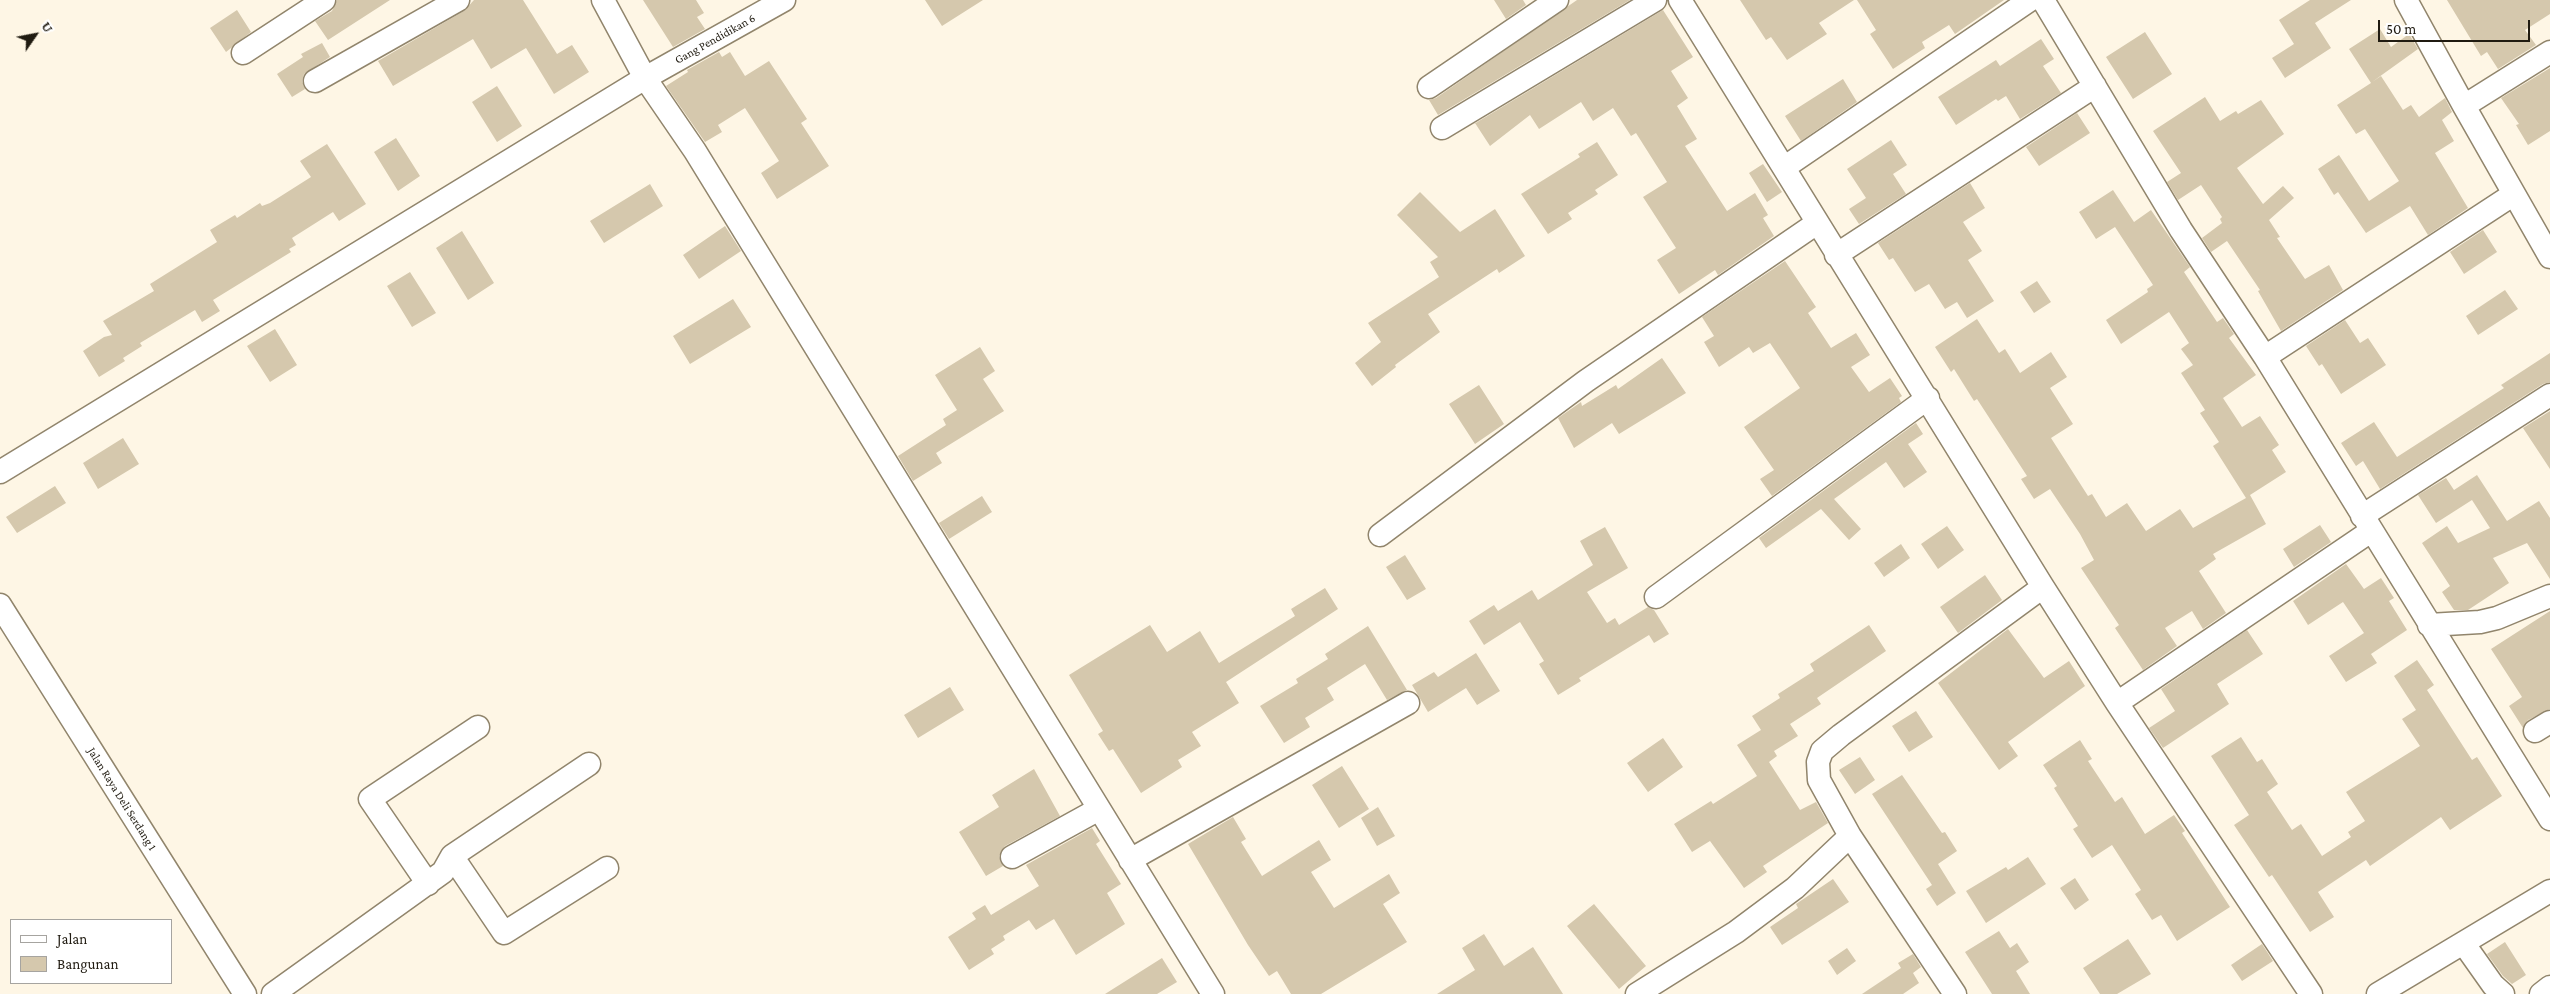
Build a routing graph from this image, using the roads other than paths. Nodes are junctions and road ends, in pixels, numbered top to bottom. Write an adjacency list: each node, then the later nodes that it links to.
1 (324, 0): 11 (street)
2 (458, 0): 14 (street)
3 (603, 0): 13 (street)
4 (784, 0): 13 (street, Gang Pendidikan 6)
5 (1557, 0): 16 (street)
6 (1655, 0): 18 (street)
7 (1680, 0): 19 (street)
8 (2030, 0): 19 (street)
9 (2043, 0): 15 (street)
10 (2406, 0): 17 (street)
11 (243, 52)
12 (2550, 52): 17 (street)
13 (645, 78): 27 (street, Gang Pendidikan 6); 39 (street)
14 (315, 81)
15 (2095, 86): 22 (street); 24 (street)
16 (1429, 87)
17 (2464, 106): 20 (street)
18 (1442, 128)
19 (1785, 167): 21 (street)
20 (2514, 194): 23 (street); 24 (street)
21 (1817, 223): 22 (street); 29 (street)
22 (1836, 255): 26 (street)
23 (2550, 257)
24 (2265, 357): 28 (street)
25 (2550, 395): 28 (street)
26 (1928, 398): 30 (street); 32 (street)
27 (0, 472)
28 (2367, 523): 34 (street); 36 (street)
29 (1380, 535)
30 (2043, 587): 36 (street); 41 (street)
31 (2550, 596): 34 (street)
32 (1656, 597)
33 (0, 605): 50 (street, Jalan Raya Deli Serdang 1)
34 (2429, 625): 40 (street)
35 (1408, 703): 44 (street)
36 (2117, 703): 55 (street)
37 (478, 727): 46 (street)
38 (589, 764): 42 (street)
39 (1099, 809): 43 (street); 44 (street)
40 (2550, 819)
41 (1850, 836): 53 (street); 54 (street)
42 (452, 856): 45 (street); 46 (street)
43 (1012, 857)
44 (1130, 860): 52 (street)
45 (607, 868)
46 (428, 884): 51 (street)
47 (2550, 891): 48 (street)
48 (2464, 944): 56 (street); 57 (street)
49 (2550, 987): 58 (street)
50 (245, 994)
51 (273, 994)
52 (1213, 994)
53 (1637, 994)
54 (1955, 994)
55 (2311, 994)
56 (2378, 994)
57 (2503, 994)
58 (2541, 994)

